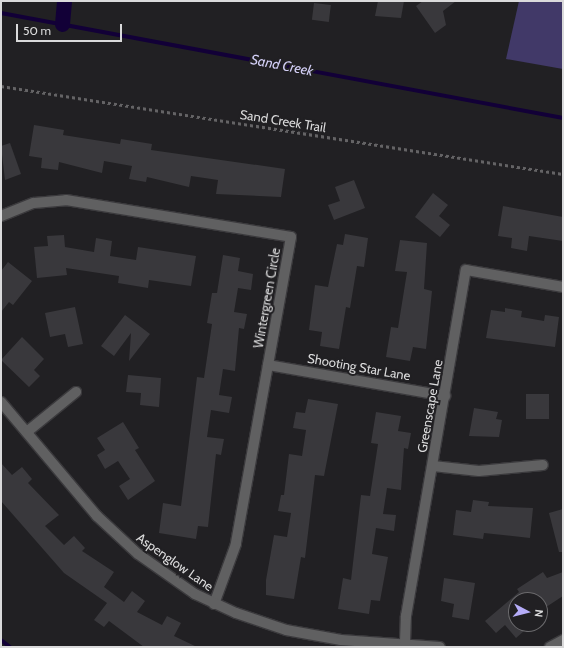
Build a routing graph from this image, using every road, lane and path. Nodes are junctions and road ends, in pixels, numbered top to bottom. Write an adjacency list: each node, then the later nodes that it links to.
1 (1, 86): 2 (path, Sand Creek Trail)
2 (563, 174)
3 (1, 216): 5 (street, Wintergreen Circle)
4 (563, 287): 7 (street, Greenscape Lane)
5 (268, 365): 7 (street, Shooting Star Lane); 12 (street, Wintergreen Circle)
6 (76, 392): 9 (street)
7 (445, 396): 11 (street, Greenscape Lane)
8 (1, 402): 9 (street, Aspenglow Lane)
9 (28, 431): 12 (street, Aspenglow Lane)
10 (543, 465): 11 (street)
11 (433, 466): 14 (street, Greenscape Lane)
12 (214, 604): 14 (street, Aspenglow Lane)
13 (563, 640): 16 (street)
14 (406, 642): 15 (street, Aspenglow Lane)
15 (440, 647)
16 (550, 647)

